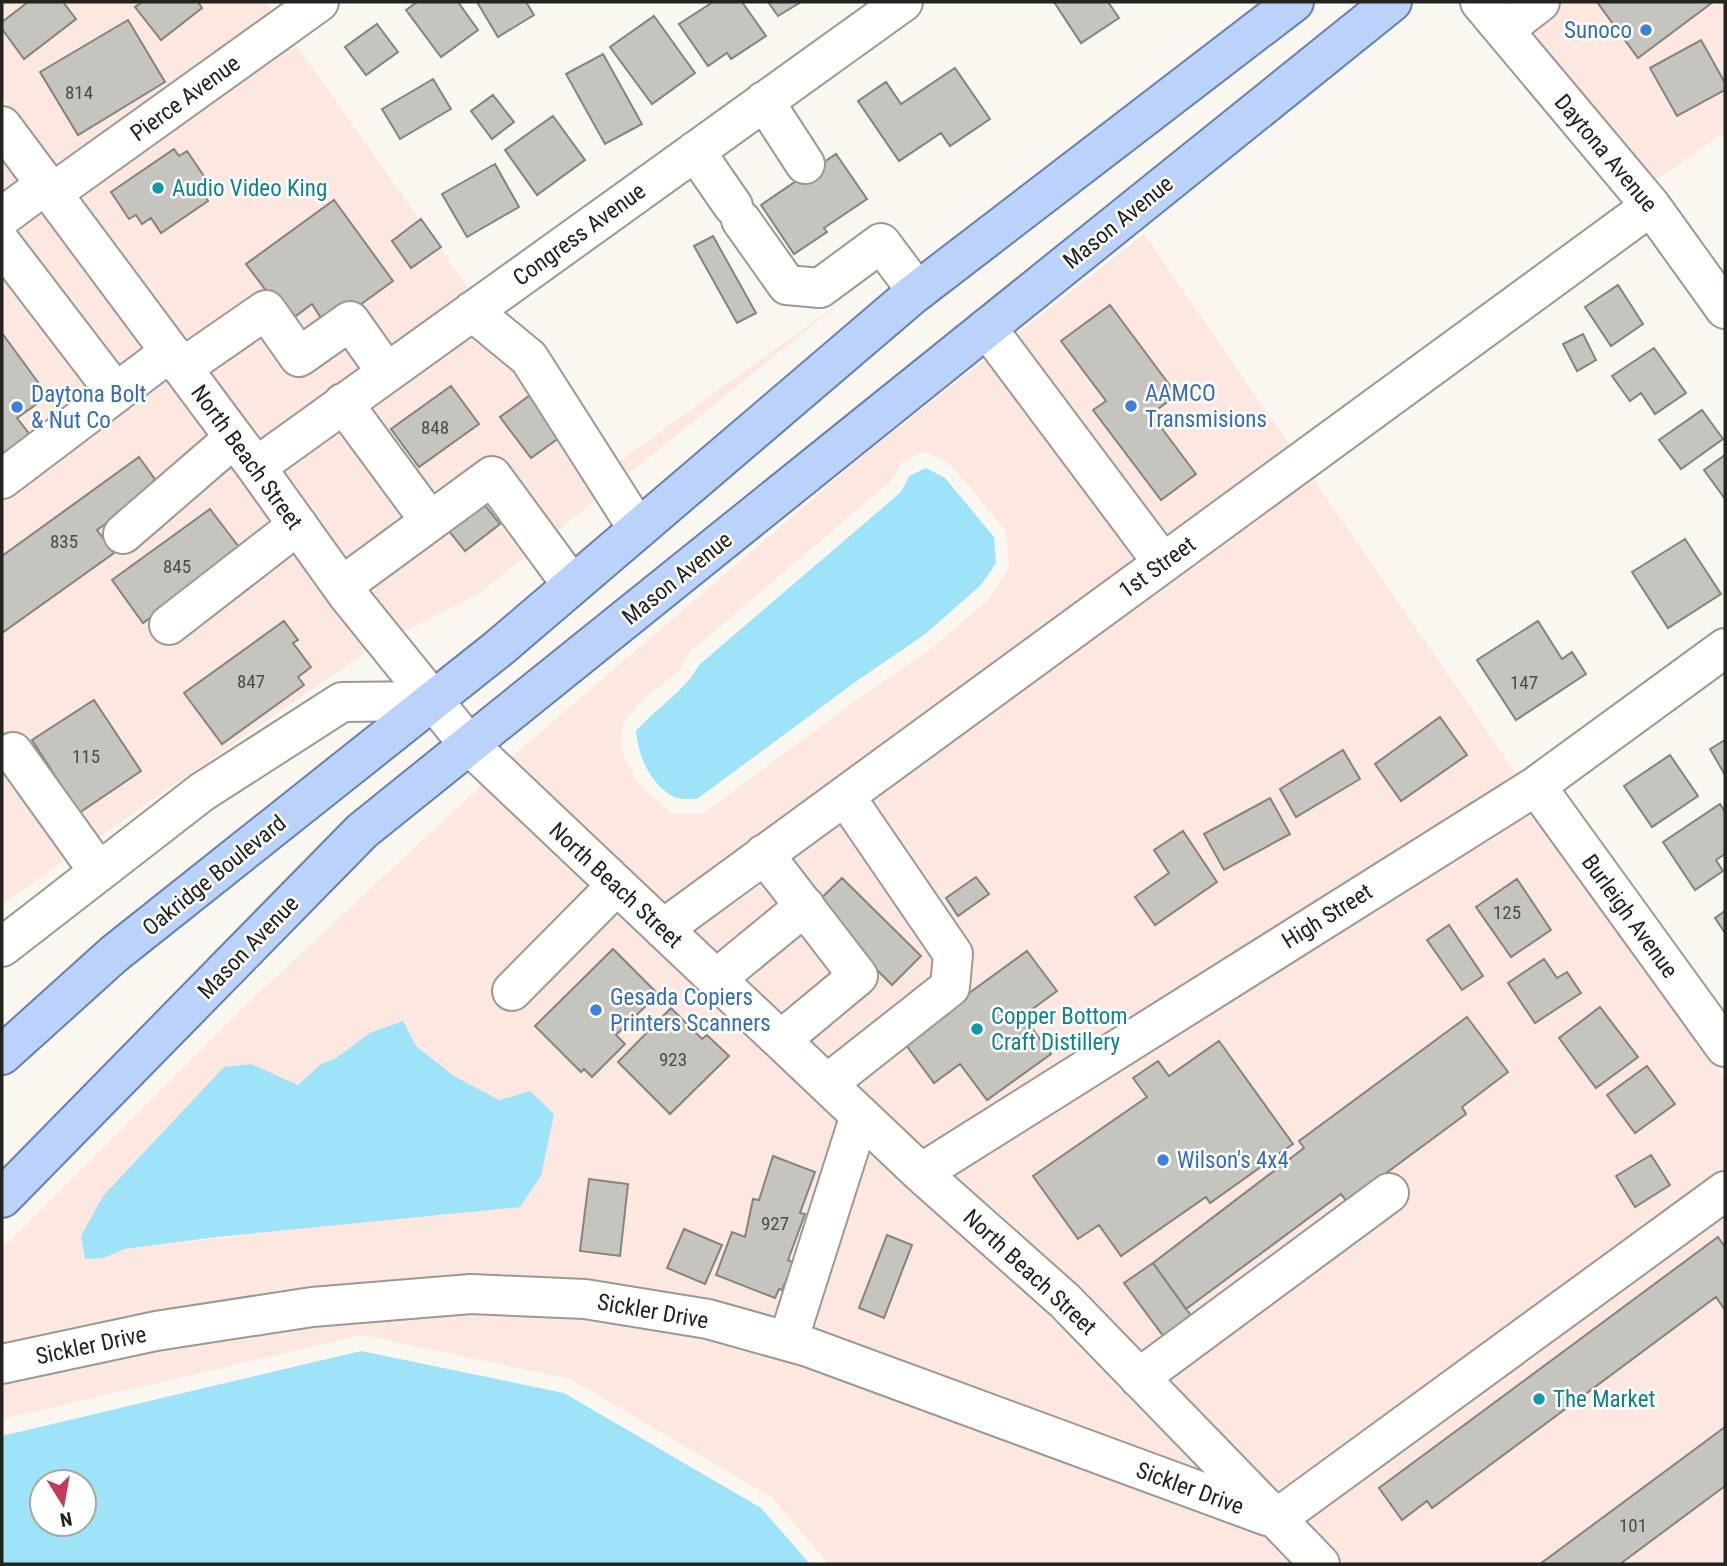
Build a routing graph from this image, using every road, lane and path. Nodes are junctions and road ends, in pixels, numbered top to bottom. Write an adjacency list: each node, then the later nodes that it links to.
1 (319, 2): 11 (street, Pierce Avenue)
2 (903, 2): 7 (street, Congress Avenue)
3 (1294, 2): 15 (main road)
4 (1392, 2): 18 (main road, Mason Avenue)
5 (1540, 2): 6 (street)
6 (1492, 16): 12 (street, Daytona Avenue)
7 (764, 102): 9 (street, Congress Avenue); 10 (street)
8 (2, 126): 11 (street, North Beach Street)
9 (695, 152): 15 (street); 17 (street, Congress Avenue)
10 (805, 164)
11 (48, 189): 13 (street, Pierce Avenue); 19 (street, North Beach Street)
12 (1651, 206): 16 (street, Daytona Avenue); 29 (street, 1st Street)
13 (2, 217)
14 (2, 244): 21 (street)
15 (917, 291): 27 (main road)
16 (1725, 309)
17 (472, 312): 20 (street, Congress Avenue); 27 (street)
18 (987, 328): 29 (street); 35 (main road, Mason Avenue)
19 (176, 360): 20 (street); 21 (street); 23 (street, North Beach Street)
20 (387, 373): 22 (street, Congress Avenue)
21 (116, 393): 24 (street)
22 (343, 403): 23 (street, Congress Avenue); 25 (street)
23 (245, 452): 26 (street, North Beach Street); 28 (street, Congress Avenue)
24 (2, 479)
25 (430, 521): 30 (street); 31 (street)
26 (298, 525): 31 (street, North Beach Street); 32 (street)
27 (638, 529): 30 (main road)
28 (123, 534)
29 (1163, 563): 38 (street, 1st Street)
30 (572, 585): 34 (main road)
31 (342, 586): 34 (street, North Beach Street)
32 (169, 625)
33 (1725, 648): 37 (street, High Street)
34 (432, 701): 35 (street, North Beach Street); 40 (street); 49 (main road, Oakridge Boulevard)
35 (469, 745): 41 (street, North Beach Street); 55 (main road, Mason Avenue)
36 (13, 752): 40 (street)
37 (1536, 786): 48 (street, Burleigh Avenue); 52 (street, High Street)
38 (845, 796): 39 (street, 1st Street); 50 (street)
39 (764, 854): 42 (street); 43 (street, 1st Street)
40 (99, 872): 44 (street)
41 (617, 885): 43 (street, North Beach Street); 46 (street)
42 (805, 906): 45 (street); 47 (street)
43 (663, 929): 45 (street, North Beach Street)
44 (16, 936)
45 (716, 979): 47 (street, North Beach Street)
46 (512, 991)
47 (781, 1040): 50 (street, North Beach Street)
48 (1725, 1046)
49 (2, 1055)
50 (827, 1084): 51 (street, North Beach Street)
51 (860, 1115): 52 (street, North Beach Street); 56 (street)
52 (921, 1173): 58 (street, North Beach Street)
53 (1725, 1191): 59 (street)
54 (1389, 1193): 58 (street)
55 (2, 1198)
56 (788, 1341): 57 (street, Sickler Drive); 59 (street, Sickler Drive)
57 (2, 1364)
58 (1139, 1378): 59 (street, North Beach Street)
59 (1276, 1519): 60 (street, North Beach Street)
60 (1320, 1564)

